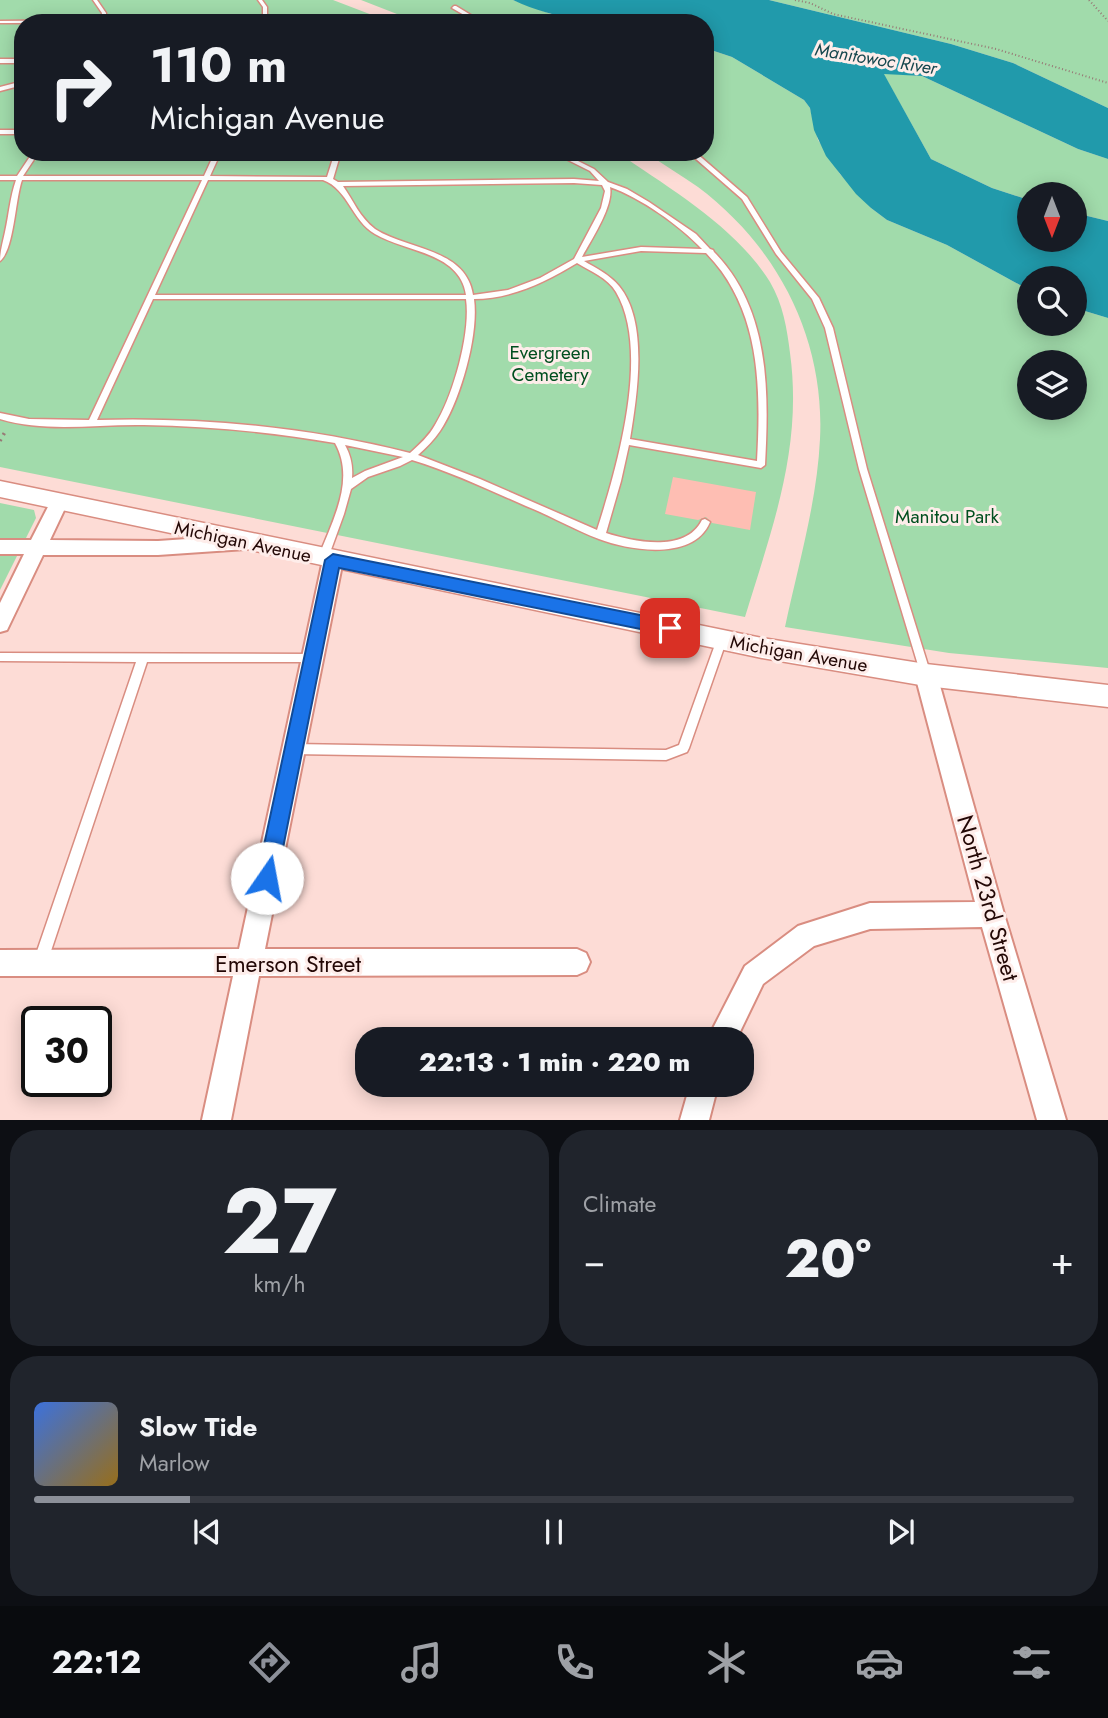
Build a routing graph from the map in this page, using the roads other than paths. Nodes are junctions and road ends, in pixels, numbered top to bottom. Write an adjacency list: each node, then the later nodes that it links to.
1 (454, 7): 2 (lane)
2 (466, 14)
3 (30, 161): 10 (lane)
4 (214, 161): 8 (lane)
5 (335, 161): 11 (lane)
6 (574, 161): 12 (lane)
7 (702, 161): 38 (lane)
8 (208, 177): 10 (lane); 11 (lane); 17 (lane)
9 (0, 178): 10 (lane)
10 (19, 178): 15 (lane)
11 (330, 179): 13 (lane)
12 (605, 183): 13 (lane); 14 (lane); 16 (lane)
13 (338, 184): 18 (lane)
14 (711, 251): 16 (lane); 22 (lane)
15 (0, 259)
16 (577, 260): 18 (lane); 22 (lane)
17 (151, 297): 18 (lane); 20 (lane)
18 (471, 297): 23 (lane)
19 (0, 416): 20 (lane)
20 (92, 422): 21 (lane)
21 (337, 440): 23 (lane); 24 (lane)
22 (625, 442): 28 (lane)
23 (411, 457): 24 (lane); 28 (lane)
24 (346, 488): 32 (lane)
25 (0, 489): 26 (street, Michigan Avenue)
26 (60, 502): 29 (street, Michigan Avenue); 31 (street)
27 (705, 522): 28 (lane)
28 (600, 536)
29 (246, 542): 31 (street); 32 (street, Michigan Avenue)
30 (0, 547): 31 (street)
31 (37, 547): 33 (street)
32 (328, 559): 34 (street, Michigan Avenue); 37 (street)
33 (0, 624)
34 (722, 639): 38 (street, Michigan Avenue); 40 (lane)
35 (0, 657): 36 (lane)
36 (143, 657): 37 (lane); 44 (lane)
37 (312, 658): 40 (street)
38 (926, 675): 39 (street, Michigan Avenue); 41 (street, North 23rd Street)
39 (1108, 696)
40 (293, 749): 45 (street)
41 (991, 914): 46 (street); 50 (street, North 23rd Street)
42 (577, 962): 45 (street, Emerson Street)
43 (0, 963): 44 (street, Emerson Street)
44 (40, 963): 45 (street, Emerson Street)
45 (249, 964): 48 (street)
46 (728, 1027)
47 (700, 1097): 49 (street)
48 (216, 1119)
49 (694, 1119)
50 (1052, 1119)

